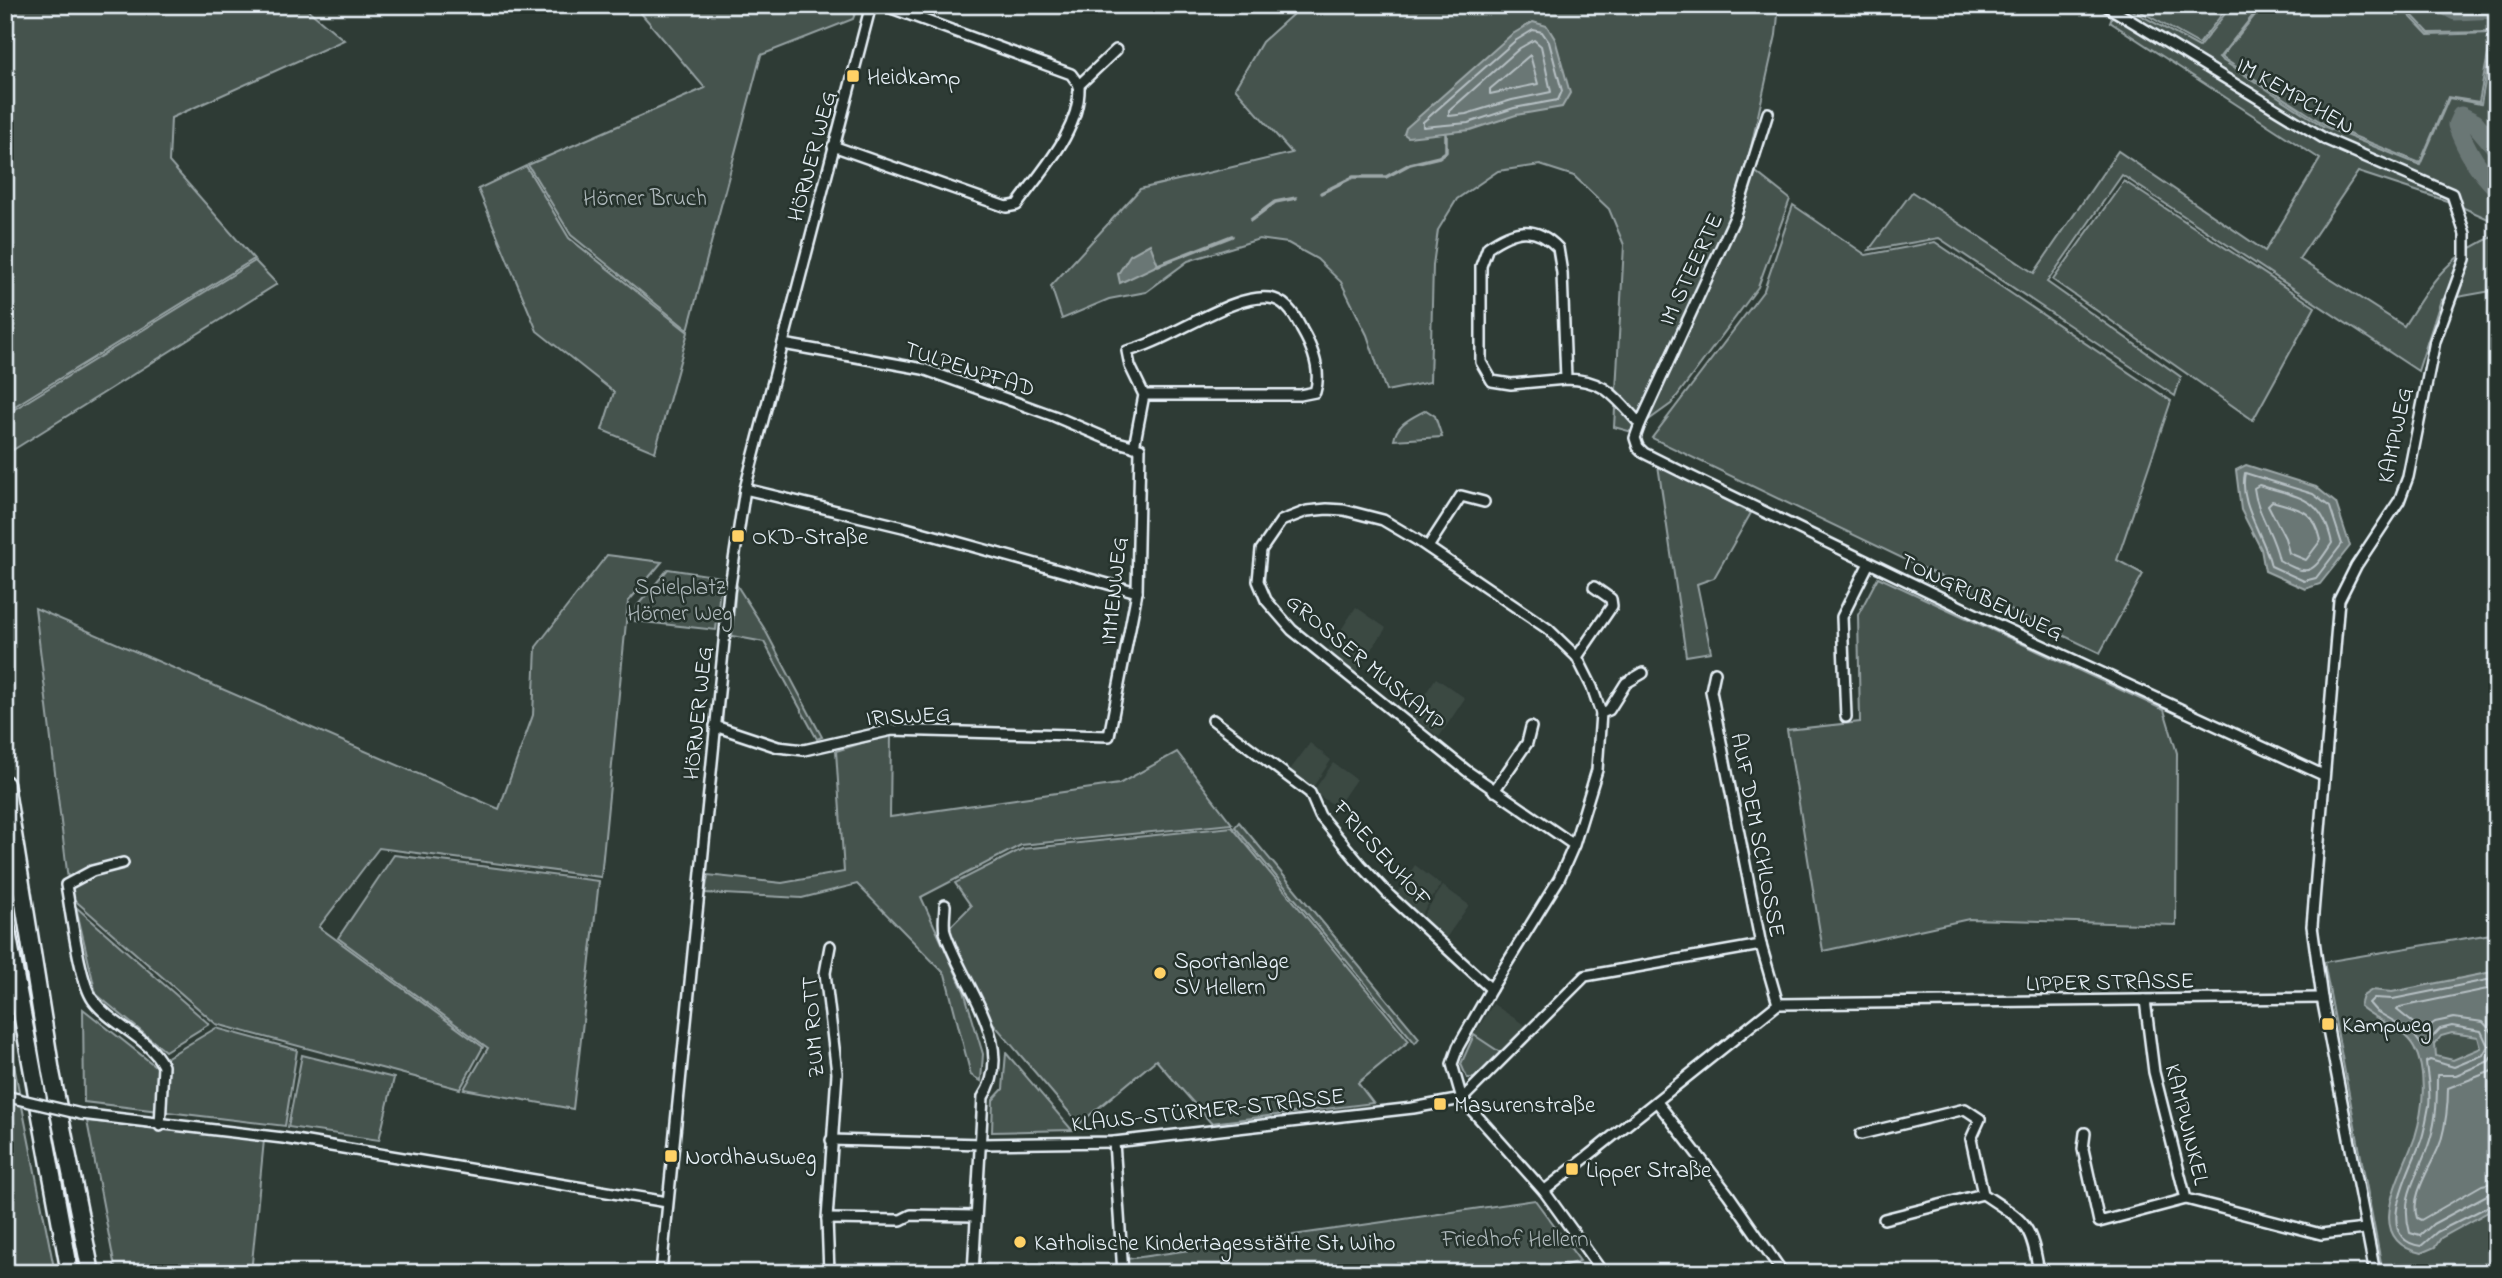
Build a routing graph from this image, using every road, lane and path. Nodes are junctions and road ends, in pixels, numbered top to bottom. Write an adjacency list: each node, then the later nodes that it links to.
1 (871, 5): 7 (street, HÖRNER WEG)
2 (883, 5): 5 (street)
3 (2105, 5): 8 (street, IM KEMPCHEN)
4 (1116, 50): 5 (street)
5 (1079, 85): 7 (street)
6 (1768, 113): 12 (street, IM STEERTE)
7 (833, 146): 9 (street, HÖRNER WEG)
8 (2465, 259): 30 (street, KAMPWEG)
9 (783, 344): 14 (street, TULPENPFAD); 15 (street, HÖRNER WEG)
10 (1566, 379): 10 (street); 12 (street)
11 (1144, 395): 11 (street); 14 (street, IMMENWEG)
12 (1640, 424): 13 (street, IM STEERTE)
13 (1635, 438): 18 (street, TONGRUBENWEG)
14 (1137, 447): 20 (street, IMMENWEG)
15 (745, 489): 20 (street); 27 (street, HÖRNER WEG)
16 (1484, 502): 17 (street)
17 (1428, 547): 21 (street, GROSSER MUSKAMP); 32 (street, GROSSER MUSKAMP)
18 (1869, 563): 25 (street); 30 (street, TONGRUBENWEG)
19 (1594, 587): 21 (street)
20 (1137, 592): 29 (street, IMMENWEG)
21 (1577, 657): 24 (street, GROSSER MUSKAMP)
22 (1715, 672): 37 (street, AUF DEM SCHLOSSE)
23 (1643, 673): 24 (street)
24 (1601, 713): 33 (street, GROSSER MUSKAMP)
25 (1846, 717)
26 (1213, 720): 39 (street, FRIESENHOF)
27 (715, 726): 29 (street, IRISWEG); 55 (street, HÖRNER WEG)
28 (1531, 727): 32 (street)
29 (1109, 736)
30 (2323, 775): 40 (street, KAMPWEG)
31 (5, 784): 61 (highway)
32 (1494, 791): 33 (street, GROSSER MUSKAMP)
33 (1574, 845): 39 (street, GROSSER MUSKAMP)
34 (122, 863): 46 (street)
35 (945, 905): 51 (street)
36 (5, 921): 60 (highway)
37 (1761, 945): 42 (street, AUF DEM SCHLOSSE); 44 (street)
38 (830, 946): 49 (street, ZUM ROTT)
39 (1491, 989): 44 (street, GROSSER MUSKAMP)
40 (2322, 998): 41 (street, LIPPER STRASSE); 59 (street, KAMPWEG)
41 (2145, 1000): 42 (street, LIPPER STRASSE); 54 (street, KAMPWINKEL)
42 (1778, 1004): 45 (street)
43 (5, 1097): 46 (street, bridge)
44 (1462, 1099): 50 (street, KLAUS-STÜRMER-STRASSE); 52 (street)
45 (1657, 1102): 52 (street); 67 (street)
46 (160, 1126): 55 (street)
47 (2085, 1133): 54 (street)
48 (1861, 1134): 53 (street)
49 (831, 1140): 51 (street, KLAUS-STÜRMER-STRASSE); 57 (street, ZUM ROTT)
50 (1114, 1142): 51 (street, KLAUS-STÜRMER-STRASSE); 65 (street)
51 (982, 1144): 56 (street)
52 (1544, 1191): 66 (street)
53 (1983, 1194): 58 (street); 68 (street)
54 (2186, 1199): 59 (street, KAMPWINKEL)
55 (667, 1202): 62 (street, HÖRNER WEG)
56 (976, 1216): 57 (street); 64 (street)
57 (827, 1219): 63 (street, ZUM ROTT)
58 (1884, 1219)
59 (2365, 1229): 69 (street, KAMPWEG)
60 (70, 1273)
61 (94, 1273)
62 (661, 1273)
63 (829, 1273)
64 (973, 1273)
65 (1123, 1273)
66 (1602, 1273)
67 (1783, 1273)
68 (2039, 1273)
69 (2375, 1273)

